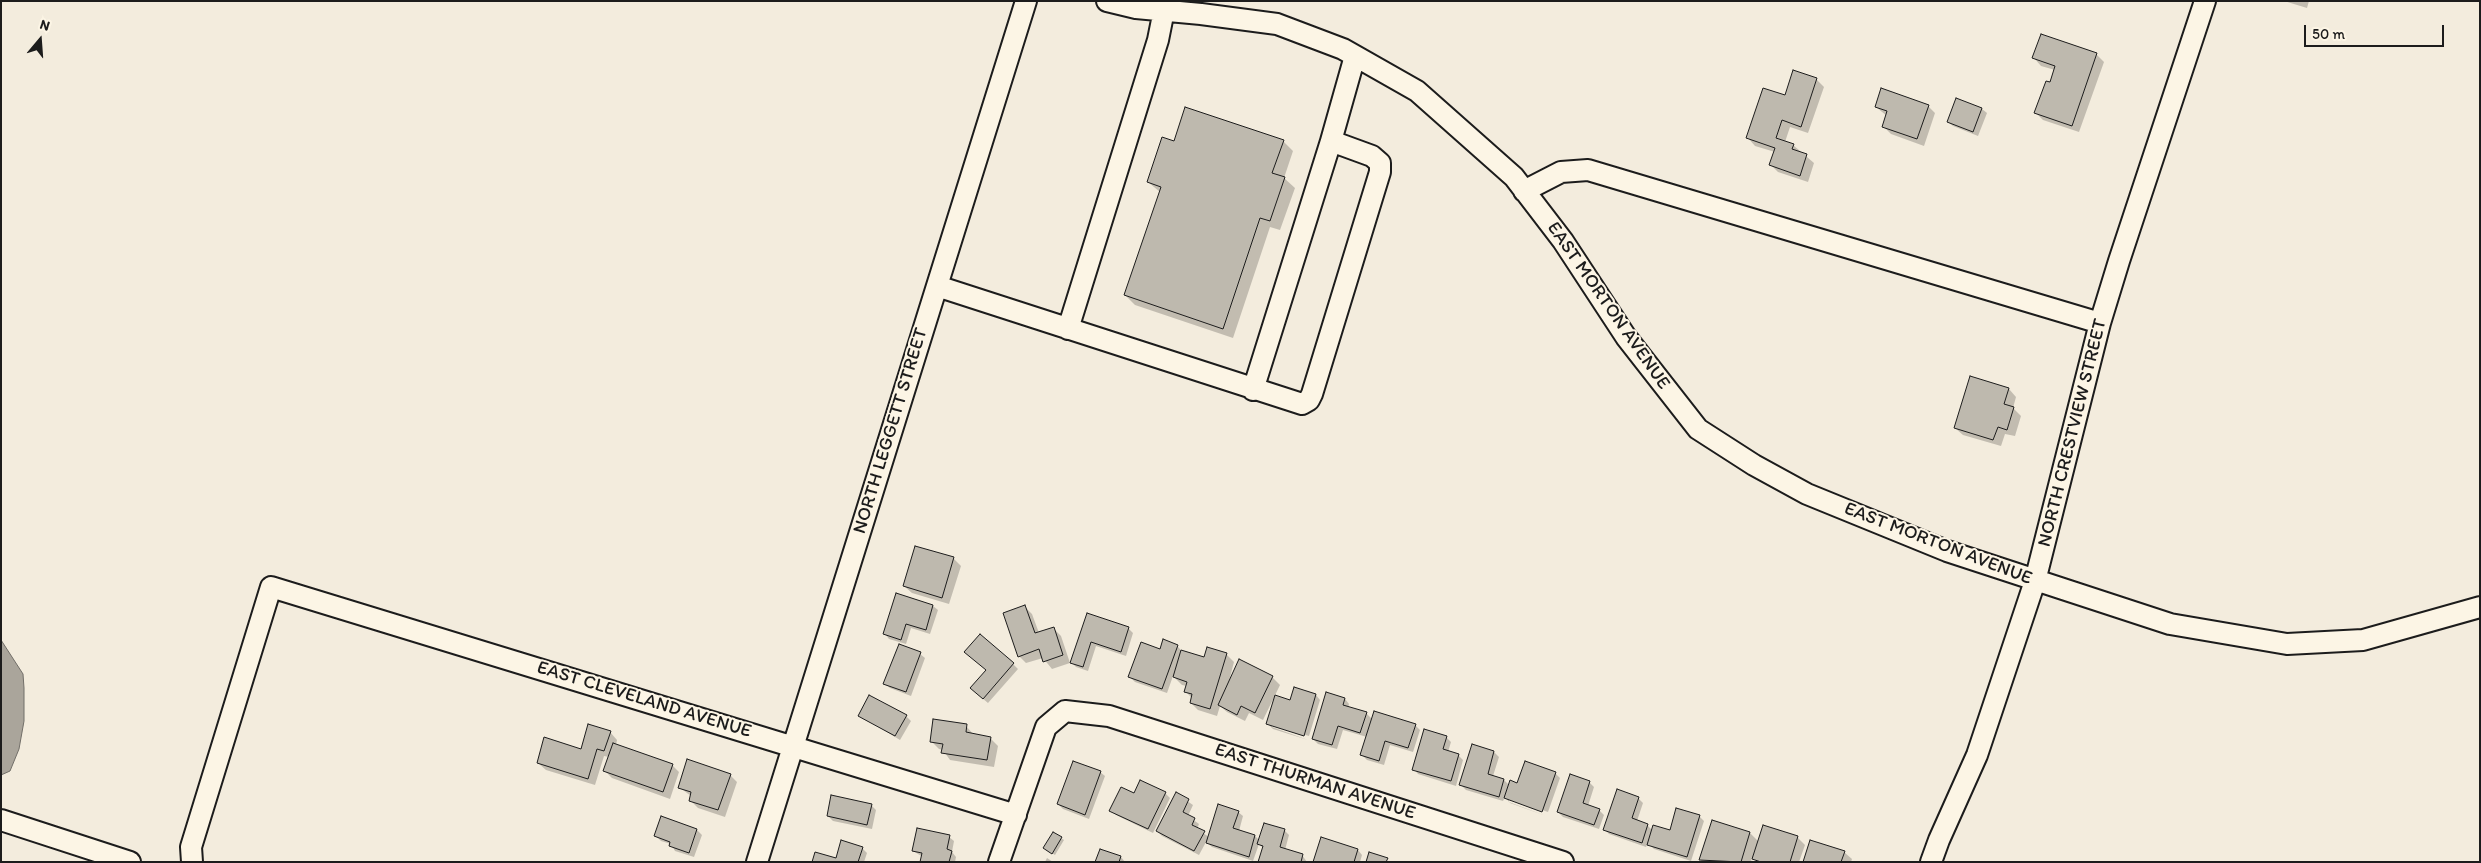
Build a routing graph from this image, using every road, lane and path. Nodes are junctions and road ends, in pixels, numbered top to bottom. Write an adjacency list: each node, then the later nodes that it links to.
1 (1026, 1): 8 (street, NORTH LEGGETT STREET)
2 (1106, 1): 4 (street, EAST MORTON AVENUE)
3 (2205, 1): 9 (street, NORTH CRESTVIEW STREET)
4 (1164, 10): 5 (street, EAST MORTON AVENUE); 10 (street)
5 (1355, 56): 6 (street); 7 (street, EAST MORTON AVENUE)
6 (1331, 141): 11 (street); 11 (street)
7 (1524, 191): 9 (street); 12 (street, EAST MORTON AVENUE)
8 (937, 286): 10 (street); 14 (street, NORTH LEGGETT STREET)
9 (2100, 323): 12 (street, NORTH CRESTVIEW STREET)
10 (1068, 329): 11 (street)
11 (1252, 390)
12 (2035, 581): 13 (street, EAST MORTON AVENUE); 22 (street, NORTH CRESTVIEW STREET)
13 (2480, 607)
14 (793, 746): 15 (street, EAST CLEVELAND AVENUE); 18 (street, EAST CLEVELAND AVENUE); 19 (street, NORTH LEGGETT STREET)
15 (1016, 815): 20 (street); 21 (street, EAST THURMAN AVENUE)
16 (1, 820): 17 (street)
17 (130, 862)
18 (192, 862)
19 (757, 862)
20 (999, 862)
21 (1563, 862)
22 (1932, 862)

